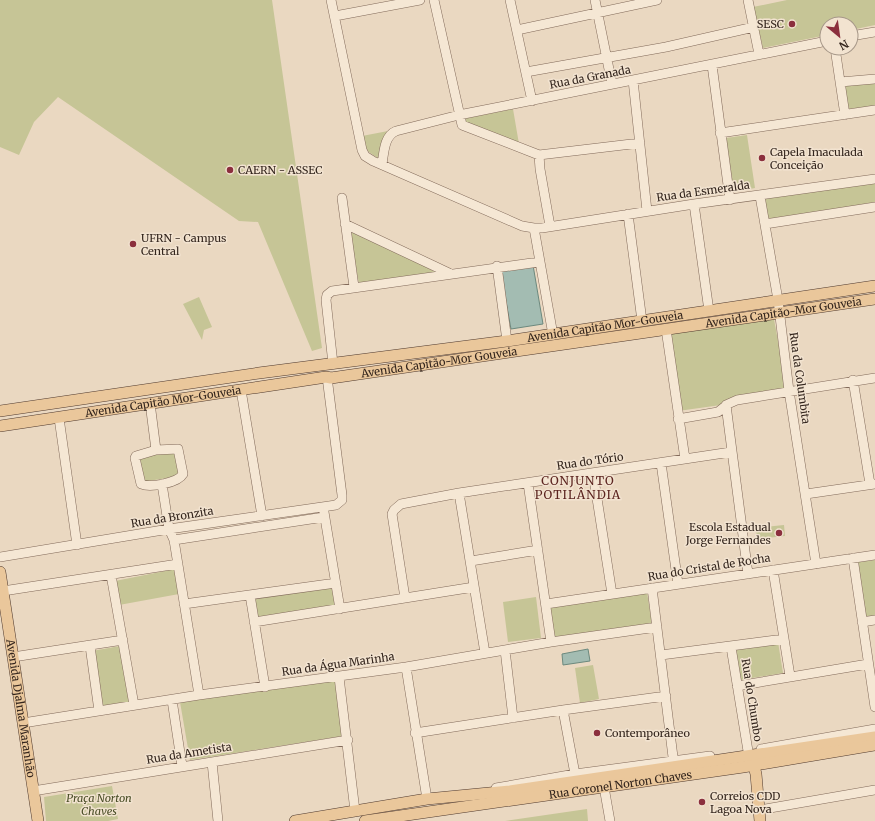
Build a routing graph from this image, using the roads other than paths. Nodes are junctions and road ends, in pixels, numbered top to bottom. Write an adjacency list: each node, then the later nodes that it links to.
1 (331, 0): 9 (street)
2 (420, 0): 9 (street)
3 (434, 0): 26 (street)
4 (510, 0): 11 (street)
5 (595, 0): 8 (street)
6 (657, 0): 8 (street)
7 (748, 0): 10 (street)
8 (598, 12): 11 (street); 17 (street)
9 (335, 16): 31 (street)
10 (754, 27): 15 (street); 17 (street)
11 (517, 30): 19 (street)
12 (875, 32): 13 (street)
13 (859, 35)
14 (819, 43): 15 (street, Rua da Granada)
15 (759, 54): 18 (street, Rua da Granada)
16 (836, 56): 22 (street)
17 (606, 58): 19 (street); 23 (street)
18 (712, 65): 21 (street, Rua da Granada); 28 (street)
19 (526, 72): 24 (street)
20 (875, 78): 22 (street)
21 (633, 80): 23 (street, Rua da Granada); 29 (street)
22 (840, 82): 27 (street)
23 (612, 84): 24 (street, Rua da Granada)
24 (532, 101): 26 (street, Rua da Granada)
25 (875, 110): 27 (street)
26 (460, 115): 30 (street); 31 (street, Rua da Granada)
27 (845, 115): 28 (street)
28 (720, 133): 35 (street)
29 (640, 143): 30 (street); 38 (street)
30 (539, 154): 42 (street)
31 (382, 164): 43 (street)
32 (875, 179): 33 (street, Rua da Esmeralda)
33 (760, 196): 35 (street, Rua da Esmeralda); 41 (street, Rua da Columbita)
34 (342, 198): 40 (street)
35 (730, 200): 36 (street, Rua da Esmeralda)
36 (694, 204): 38 (street, Rua da Esmeralda); 51 (street)
37 (875, 207): 41 (street)
38 (647, 211): 39 (street, Rua da Esmeralda)
39 (628, 214): 42 (street, Rua da Esmeralda); 53 (street)
40 (345, 224): 46 (street); 48 (street)
41 (765, 224): 50 (street, Rua da Columbita)
42 (550, 226): 43 (street, Rua da Esmeralda)
43 (534, 228): 44 (street)
44 (539, 262): 45 (street); 55 (street)
45 (497, 266): 46 (street); 56 (street)
46 (449, 273): 48 (street)
47 (875, 286): 50 (main road, Avenida Capitão Mor-Gouveia)
48 (354, 287): 58 (street)
49 (875, 298): 52 (main road, Avenida Capitão-Mor Gouveia)
50 (778, 300): 51 (main road, Avenida Capitão Mor-Gouveia); 52 (street, Rua da Columbita)
51 (709, 311): 53 (main road, Avenida Capitão Mor-Gouveia)
52 (779, 311): 54 (main road, Avenida Capitão-Mor Gouveia); 62 (street, Rua da Columbita)
53 (642, 321): 55 (main road, Avenida Capitão Mor-Gouveia)
54 (666, 328): 57 (main road, Avenida Capitão-Mor Gouveia); 67 (street)
55 (553, 335): 56 (main road, Avenida Capitão Mor-Gouveia)
56 (508, 341): 57 (main road, Avenida Capitão Mor-Gouveia)
57 (464, 353): 58 (main road, Avenida Capitão Mor-Gouveia)
58 (330, 374): 61 (main road, Avenida Capitão Mor-Gouveia); 65 (main road); 79 (street, Rua da Bronzita)
59 (875, 378): 60 (street)
60 (853, 380): 62 (street); 76 (street)
61 (241, 390): 63 (main road, Avenida Capitão Mor-Gouveia); 80 (street)
62 (789, 391): 64 (street); 78 (street, Rua da Columbita)
63 (150, 403): 66 (main road, Avenida Capitão Mor-Gouveia); 69 (street)
64 (726, 405): 67 (street); 70 (street)
65 (0, 410)
66 (59, 418): 68 (main road, Avenida Capitão Mor-Gouveia); 84 (street)
67 (678, 418): 71 (street)
68 (0, 426)
69 (156, 450): 75 (street); 75 (street)
70 (731, 452): 71 (street, Rua do Tório); 94 (street)
71 (685, 459): 72 (street, Rua do Tório)
72 (661, 463): 73 (street, Rua do Tório); 97 (street)
73 (593, 473): 74 (street, Rua do Tório); 101 (street)
74 (528, 483): 77 (street, Rua do Tório); 85 (street)
75 (162, 484): 82 (street)
76 (873, 484): 78 (street)
77 (459, 493): 89 (street); 103 (street, Rua do Tório)
78 (806, 494): 91 (street, Rua da Columbita)
79 (323, 507): 80 (street, Rua da Bronzita); 81 (street)
80 (262, 516): 82 (street, Rua da Bronzita)
81 (324, 517): 83 (street); 96 (street)
82 (169, 529): 83 (street); 84 (street, Rua da Bronzita)
83 (174, 540): 90 (street)
84 (77, 545): 87 (street, Rua da Bronzita)
85 (538, 550): 89 (street); 105 (street)
86 (875, 555): 88 (street, Rua do Cristal de Rocha)
87 (0, 557)
88 (853, 558): 91 (street, Rua do Cristal de Rocha); 109 (street)
89 (471, 561): 98 (street)
90 (178, 564): 95 (street); 104 (street)
91 (816, 564): 92 (street, Rua do Cristal de Rocha)
92 (774, 570): 94 (street, Rua do Cristal de Rocha); 111 (street)
93 (0, 572): 100 (main road, Avenida Djalma Maranhão)
94 (748, 574): 97 (street, Rua do Cristal de Rocha)
95 (111, 575): 100 (street); 112 (street)
96 (336, 583): 102 (street); 106 (street)
97 (678, 584): 99 (street, Rua do Cristal de Rocha)
98 (474, 587): 103 (street); 117 (street)
99 (652, 588): 101 (street, Rua do Cristal de Rocha); 110 (street)
100 (3, 591): 119 (main road, Avenida Djalma Maranhão)
101 (612, 594): 105 (street, Rua do Cristal de Rocha)
102 (250, 595): 104 (street); 108 (street)
103 (405, 598): 106 (street)
104 (184, 604): 126 (street)
105 (546, 604): 113 (street)
106 (340, 609): 108 (street)
107 (875, 620): 109 (street)
108 (254, 622): 124 (street)
109 (862, 622): 120 (street)
110 (657, 627): 113 (street, Rua da Água Marinha); 118 (street)
111 (784, 639): 115 (street); 122 (street)
112 (123, 640): 114 (street); 129 (street)
113 (551, 642): 116 (street, Rua da Água Marinha)
114 (90, 646): 119 (street); 132 (street)
115 (731, 647): 118 (street); 125 (street, Rua do Chumbo)
116 (505, 650): 117 (street, Rua da Água Marinha); 133 (street)
117 (485, 653): 121 (street, Rua da Água Marinha)
118 (661, 655): 127 (street)
119 (14, 657): 134 (main road, Avenida Djalma Maranhão)
120 (868, 664): 122 (street); 130 (street)
121 (406, 667): 123 (street, Rua da Água Marinha); 136 (street)
122 (790, 676): 125 (street)
123 (339, 677): 124 (street, Rua da Água Marinha); 138 (street)
124 (265, 686): 126 (street, Rua da Água Marinha)
125 (737, 686): 140 (street, Rua do Chumbo)
126 (199, 695): 128 (street, Rua da Água Marinha)
127 (666, 696): 131 (street); 142 (street)
128 (172, 700): 129 (street, Rua da Água Marinha); 143 (street)
129 (134, 705): 132 (street, Rua da Água Marinha)
130 (875, 707)
131 (563, 710): 133 (street); 144 (street)
132 (99, 711): 134 (street, Rua da Água Marinha)
133 (513, 718): 136 (street)
134 (23, 723): 147 (main road, Avenida Djalma Maranhão)
135 (875, 729): 140 (street, Rua Coronel Norton Chaves)
136 (415, 733): 149 (street)
137 (875, 737): 140 (main road, Rua Coronel Norton Chaves)
138 (348, 740): 141 (street, Rua da Ametista); 152 (street)
139 (875, 745): 140 (main road, Rua Coronel Norton Chaves)
140 (751, 757): 142 (main road, Rua Coronel Norton Chaves); 145 (main road, Rua Coronel Norton Chaves); 151 (main road)
141 (212, 762): 143 (street, Rua da Ametista); 157 (street)
142 (674, 765): 144 (street, Rua Coronel Norton Chaves); 148 (main road, Rua Coronel Norton Chaves)
143 (182, 766): 147 (street, Rua da Ametista)
144 (575, 774): 148 (street, Rua Coronel Norton Chaves)
145 (604, 786): 154 (main road, Rua Coronel Norton Chaves); 160 (street)
146 (875, 790): 151 (street)
147 (33, 791): 156 (main road, Avenida Djalma Maranhão)
148 (479, 793): 149 (main road, Rua Coronel Norton Chaves)
149 (427, 799): 150 (main road, Rua Coronel Norton Chaves)
150 (394, 805): 152 (main road, Rua Coronel Norton Chaves); 153 (main road)
151 (759, 810): 161 (main road)
152 (355, 811): 158 (main road, Rua Coronel Norton Chaves)
153 (396, 816): 154 (main road, Rua Coronel Norton Chaves); 155 (main road, Rua Coronel Norton Chaves)
154 (427, 816)
155 (380, 820): 159 (main road, Rua Coronel Norton Chaves)
156 (38, 821)
157 (218, 821)
158 (296, 821)
159 (365, 821)
160 (610, 821)
161 (760, 821)

